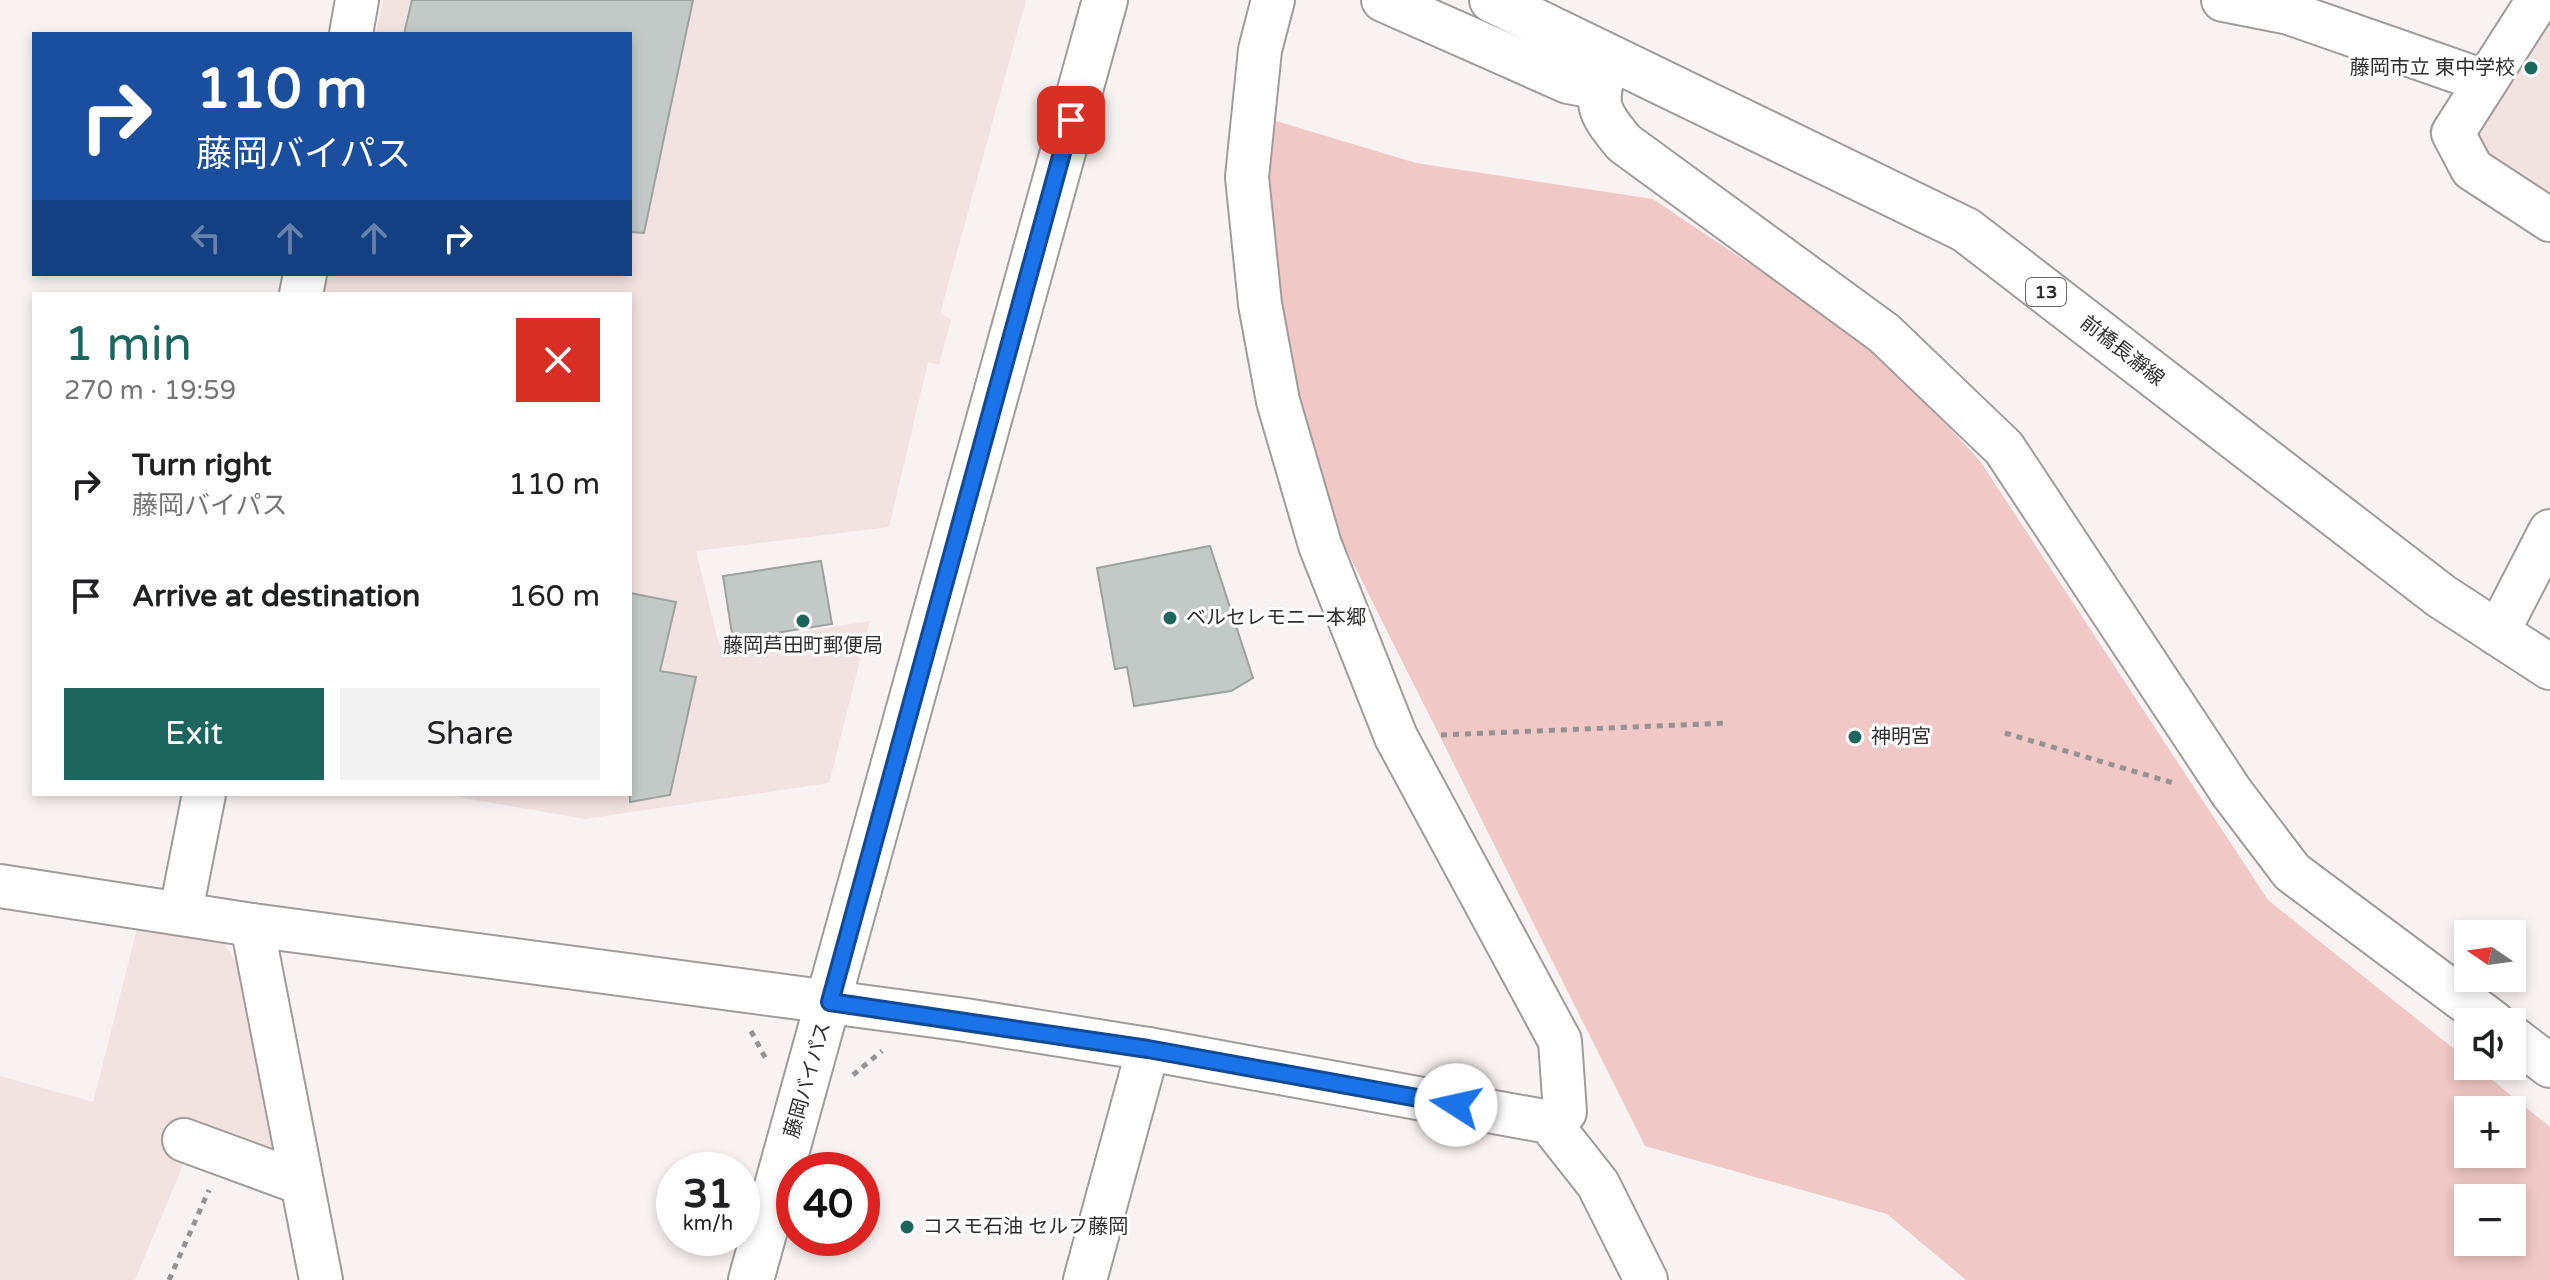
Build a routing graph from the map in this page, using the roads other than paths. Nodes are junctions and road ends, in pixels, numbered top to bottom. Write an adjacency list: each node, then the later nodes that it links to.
1 (357, 0): 8 (street)
2 (1105, 0): 19 (main road, 藤岡バイパス)
3 (1273, 0): 24 (street)
4 (1383, 0): 9 (street)
5 (1492, 0): 9 (main road, 前橋長瀞線 / 13)
6 (2223, 0): 10 (street)
7 (2538, 0): 10 (street)
8 (351, 32)
9 (1604, 72): 13 (main road, 前橋長瀞線 / 13); 20 (street)
10 (2484, 81): 11 (street)
11 (2550, 220)
12 (2550, 531): 13 (street)
13 (2497, 634): 14 (main road, 前橋長瀞線 / 13)
14 (2550, 667)
15 (204, 796): 17 (street)
16 (0, 886): 17 (street)
17 (181, 911): 18 (street)
18 (252, 925): 19 (street); 26 (street)
19 (830, 1002): 22 (street); 28 (main road, 藤岡バイパス)
20 (2474, 1008)
21 (2526, 1048): 23 (street)
22 (1148, 1049): 24 (street); 29 (street)
23 (2550, 1066)
24 (1549, 1122): 30 (street)
25 (184, 1140): 26 (street)
26 (301, 1183): 27 (street)
27 (321, 1280)
28 (751, 1280)
29 (1085, 1280)
30 (1646, 1280)

